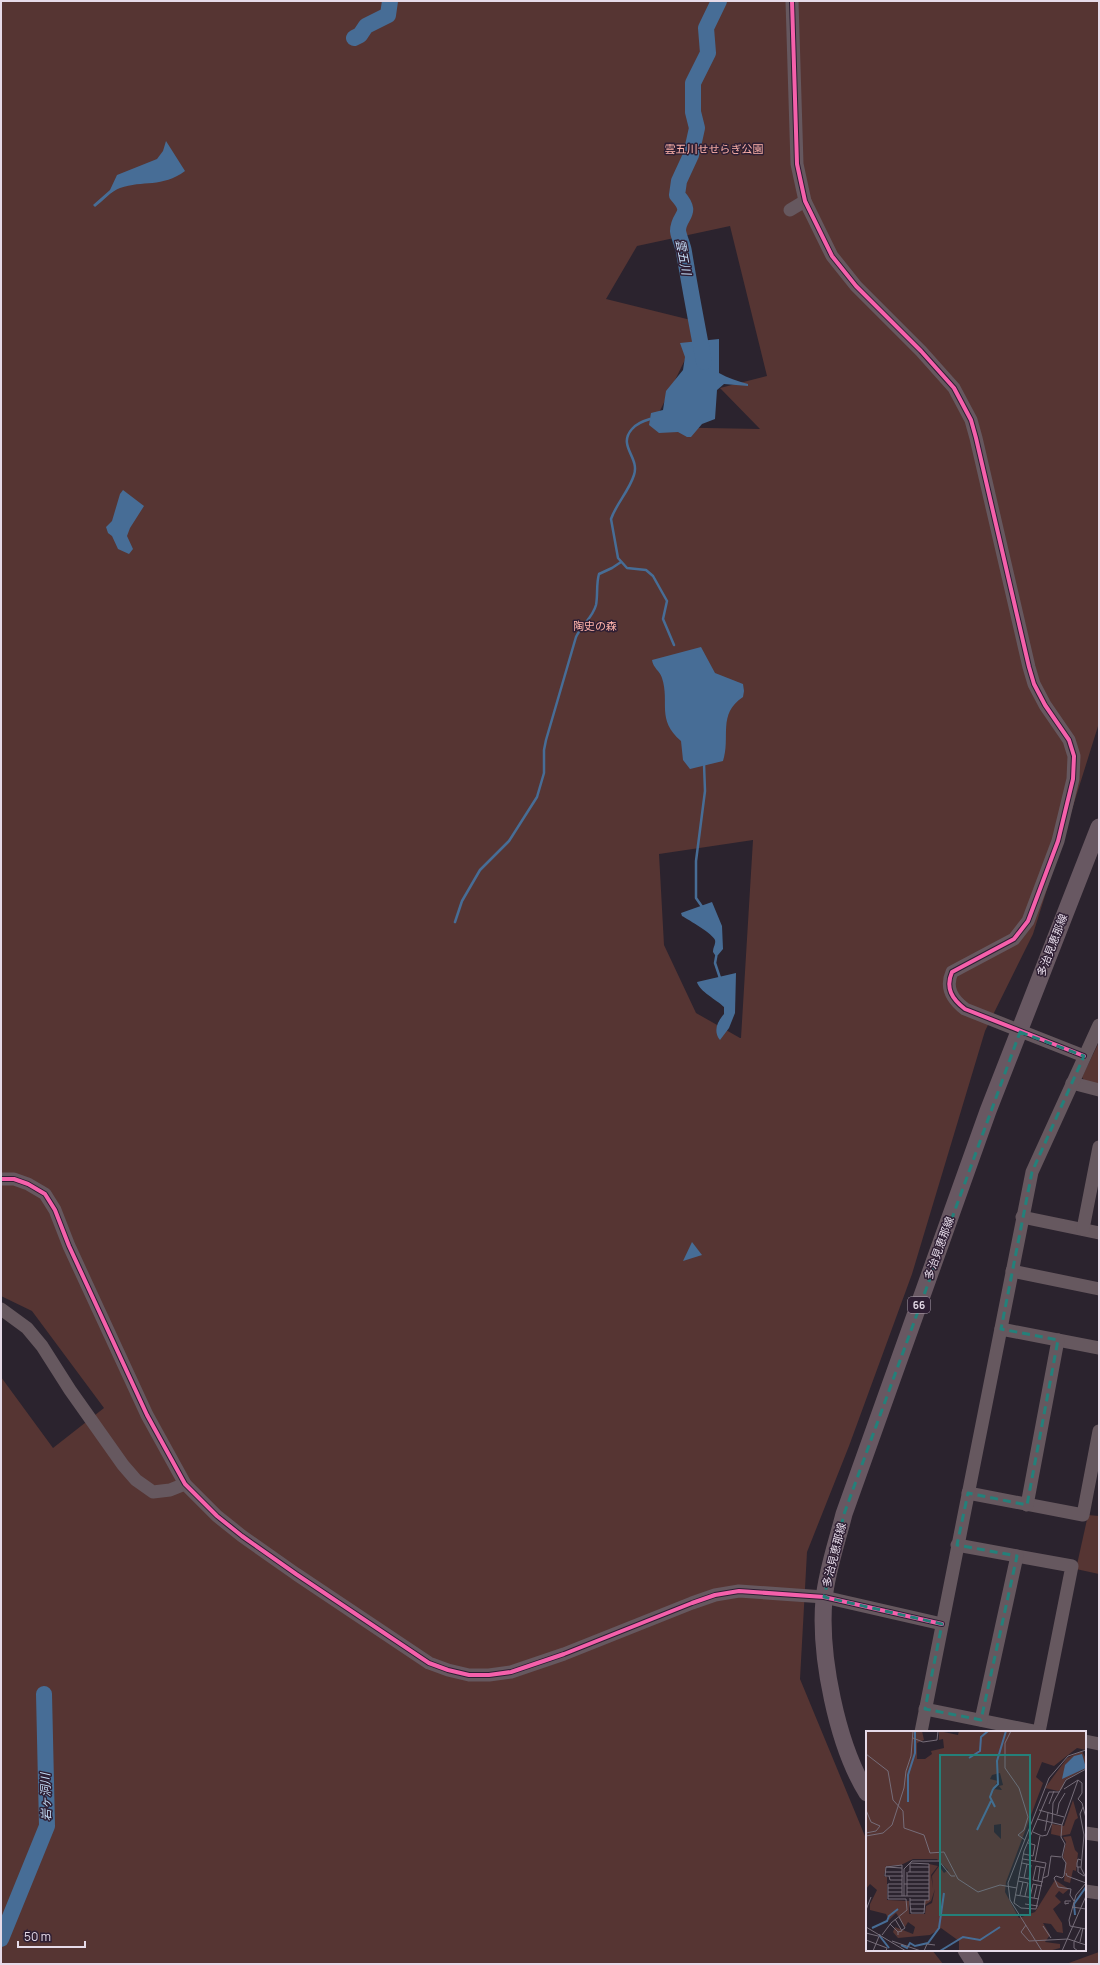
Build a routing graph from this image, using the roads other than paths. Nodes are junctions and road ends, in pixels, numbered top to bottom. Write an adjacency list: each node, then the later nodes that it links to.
1 (792, 1): 2 (street)
2 (805, 201): 3 (street); 5 (street)
3 (790, 210)
4 (1099, 827): 5 (main road, 多治見恵那線 / 66)
5 (1020, 1032): 7 (street); 27 (main road, 多治見恵那線 / 66)
6 (1098, 1032): 7 (street)
7 (1084, 1056): 8 (street)
8 (1072, 1083): 9 (street); 12 (street)
9 (1099, 1090)
10 (1099, 1146): 13 (street)
11 (1, 1179): 22 (street)
12 (1022, 1217): 13 (street); 15 (street)
13 (1083, 1229): 14 (street)
14 (1099, 1233)
15 (1012, 1271): 16 (street); 18 (street)
16 (1099, 1289)
17 (1, 1309): 22 (street)
18 (1001, 1329): 19 (street); 23 (street)
19 (1058, 1340): 20 (street); 24 (street)
20 (1099, 1348)
21 (1099, 1431): 24 (street)
22 (185, 1484): 27 (street)
23 (968, 1493): 24 (street); 25 (street)
24 (1028, 1505)
25 (957, 1545): 26 (street); 28 (street)
26 (1017, 1556): 30 (street); 34 (street)
27 (824, 1597): 28 (street); 37 (main road, 多治見恵那線 / 66)
28 (942, 1624): 29 (street)
29 (925, 1709): 30 (street); 32 (street)
30 (981, 1720): 31 (street)
31 (1011, 1729): 33 (street)
32 (921, 1731)
33 (1030, 1731)
34 (1039, 1731)
35 (1086, 1741): 36 (street)
36 (1099, 1744)
37 (866, 1791)
38 (1086, 1833): 39 (street)
39 (1099, 1835)
40 (1086, 1891): 41 (street)
41 (1099, 1893)
42 (967, 1951): 43 (main road)
43 (975, 1964)

